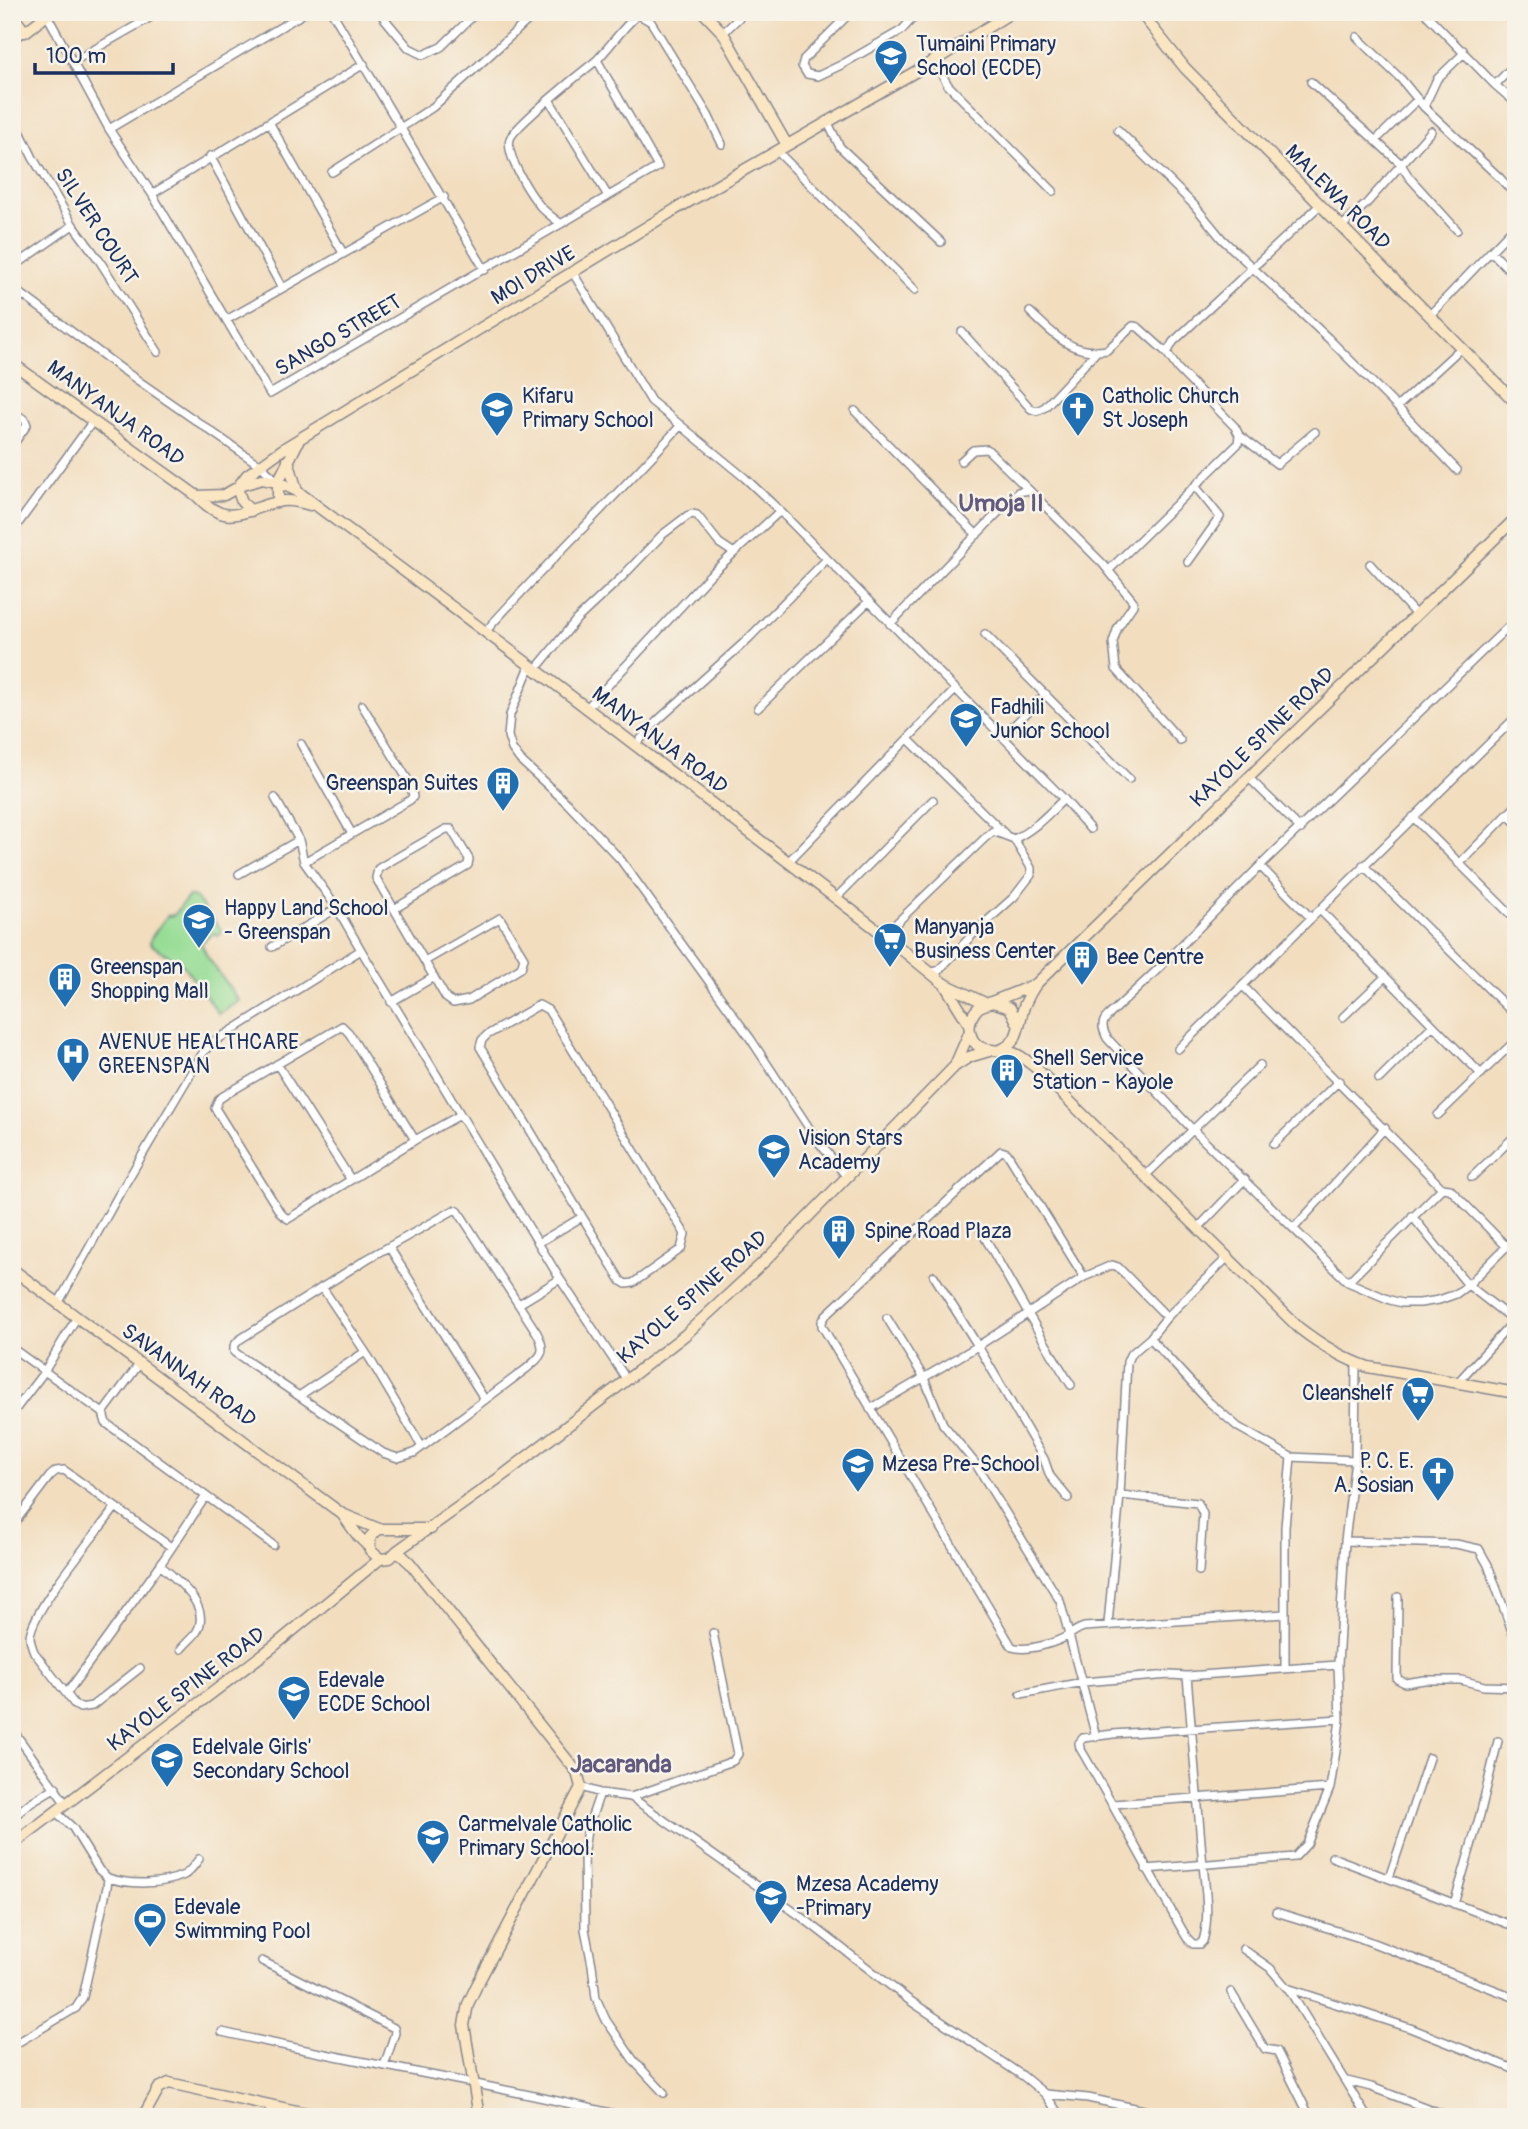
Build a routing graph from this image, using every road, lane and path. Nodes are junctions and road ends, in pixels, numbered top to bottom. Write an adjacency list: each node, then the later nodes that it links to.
1 (160, 12): 24 (street)
2 (306, 12): 38 (street)
3 (332, 12): 27 (street)
4 (379, 12): 5 (street)
5 (477, 12)
6 (537, 12): 37 (street)
7 (703, 12): 19 (main road)
8 (745, 12): 19 (street)
9 (851, 12): 17 (street)
10 (904, 12): 17 (street)
11 (925, 12): 17 (street)
12 (1012, 12): 25 (main road, MOI DRIVE)
13 (1140, 12): 52 (main road, MALEWA ROAD)
14 (1424, 12): 22 (street)
15 (12, 14): 18 (main road)
16 (49, 14): 18 (main road); 24 (street, SANGO STREET)
17 (911, 20)
18 (25, 32): 21 (street)
19 (723, 33): 43 (main road)
20 (1357, 37): 30 (street)
21 (12, 40)
22 (1463, 50): 29 (street); 33 (street)
23 (597, 60): 31 (street); 42 (street); 49 (street, SANGO STREET)
24 (74, 61): 38 (street, SANGO STREET)
25 (934, 61): 35 (main road, MOI DRIVE); 47 (street)
26 (1516, 63): 29 (street)
27 (364, 64): 36 (street); 37 (street)
28 (1311, 82): 41 (street)
29 (1495, 85): 32 (street)
30 (1418, 99): 33 (street); 41 (street)
31 (550, 101): 49 (street); 53 (street)
32 (1516, 103)
33 (1424, 107): 51 (street)
34 (12, 116): 54 (street, SILVER COURT)
35 (827, 121): 43 (main road, MOI DRIVE); 58 (street)
36 (269, 122): 44 (street); 60 (street)
37 (401, 126): 46 (street); 50 (street)
38 (109, 130): 48 (street, SANGO STREET)
39 (1118, 130): 62 (street)
40 (1431, 131): 45 (street)
41 (1375, 141): 45 (street)
42 (722, 145)
43 (782, 148): 64 (main road, MOI DRIVE); 68 (street)
44 (210, 156): 48 (street); 67 (street)
45 (1400, 163): 56 (street); 57 (street)
46 (332, 172)
47 (1053, 191)
48 (152, 194): 71 (street, SANGO STREET)
49 (608, 196): 53 (street, SANGO STREET)
50 (444, 197): 60 (street); 63 (street)
51 (1516, 197)
52 (1319, 206): 56 (main road, MALEWA ROAD); 62 (street)
53 (561, 224): 63 (street, SANGO STREET)
54 (73, 225): 61 (street); 75 (street, SILVER COURT)
55 (1516, 225): 59 (street)
56 (1341, 228): 70 (main road, MALEWA ROAD)
57 (1457, 230)
58 (941, 243)
59 (1492, 252): 65 (street); 70 (street)
60 (343, 253): 67 (street)
61 (12, 268)
62 (1253, 268): 76 (street); 79 (street)
63 (485, 270): 71 (street, SANGO STREET)
64 (573, 274): 83 (street); 86 (main road, MOI DRIVE)
65 (1516, 277)
66 (12, 288): 90 (street)
67 (282, 288): 71 (street)
68 (915, 290)
69 (1030, 312): 74 (street)
70 (1429, 316): 73 (main road, MALEWA ROAD)
71 (228, 320)
72 (962, 332): 74 (street)
73 (1461, 348): 78 (main road, MALEWA ROAD); 79 (street)
74 (1097, 351): 76 (street)
75 (158, 352)
76 (1167, 353): 85 (street)
77 (12, 362): 82 (main road, MANYANJA ROAD)
78 (1516, 403)
79 (1397, 407): 91 (street)
80 (12, 411): 87 (street)
81 (855, 411): 104 (street)
82 (93, 421): 97 (main road, MANYANJA ROAD); 103 (street)
83 (681, 425): 101 (street); 114 (street)
84 (1315, 432): 85 (street)
85 (1239, 436): 93 (street)
86 (300, 440): 88 (main road); 90 (main road, MOI DRIVE)
87 (12, 446)
88 (288, 460): 92 (main road); 95 (main road)
89 (961, 461): 96 (street)
90 (261, 467): 92 (street); 94 (main road, MOI DRIVE)
91 (1457, 470)
92 (278, 482): 94 (main road); 95 (main road, MANYANJA ROAD); 98 (main road)
93 (1195, 486): 107 (street); 109 (street)
94 (236, 488): 97 (main road); 100 (main road)
95 (297, 491): 99 (main road, MANYANJA ROAD)
96 (1029, 491): 104 (street); 109 (street)
97 (197, 496): 100 (main road, MANYANJA ROAD)
98 (278, 502): 99 (main road, MANYANJA ROAD); 100 (main road, MANYANJA ROAD)
99 (313, 505): 114 (main road, MANYANJA ROAD)
100 (251, 510)
101 (780, 511): 105 (street); 106 (street)
102 (1516, 518): 111 (main road, KAYOLE SPINE ROAD)
103 (12, 532)
104 (977, 535): 113 (street)
105 (734, 553): 116 (street); 121 (street)
106 (827, 559): 110 (street); 125 (street)
107 (1188, 562)
108 (1370, 564): 111 (street)
109 (1109, 570): 126 (street)
110 (868, 601): 113 (street); 120 (street)
111 (1416, 615): 128 (main road, KAYOLE SPINE ROAD)
112 (1516, 619): 138 (street)
113 (890, 624): 117 (street)
114 (485, 632): 116 (main road, MANYANJA ROAD)
115 (985, 634): 118 (street)
116 (533, 668): 121 (main road, MANYANJA ROAD); 190 (street)
117 (955, 690): 123 (street); 124 (street)
118 (1046, 694): 123 (street); 129 (street)
119 (362, 705): 139 (street)
120 (758, 708)
121 (586, 709): 144 (main road, MANYANJA ROAD)
122 (1516, 717): 135 (street)
123 (1002, 737): 131 (street)
124 (908, 739): 140 (street); 144 (street)
125 (640, 740)
126 (1180, 740)
127 (301, 744): 139 (street)
128 (1249, 778): 138 (street); 163 (main road, KAYOLE SPINE ROAD)
129 (1129, 779)
130 (275, 799): 142 (street)
131 (1064, 799): 137 (street); 141 (street)
132 (933, 800): 149 (street)
133 (1516, 806): 134 (street)
134 (1507, 814): 136 (street); 145 (street)
135 (1413, 817): 145 (street); 147 (street)
136 (1516, 823)
137 (1090, 829)
138 (1301, 829): 146 (street)
139 (352, 834): 143 (street)
140 (1006, 834): 141 (street); 155 (street)
141 (1014, 839): 159 (street)
142 (299, 840): 143 (street); 148 (street)
143 (304, 862): 150 (street)
144 (788, 862): 149 (main road, MANYANJA ROAD)
145 (1459, 864): 154 (street)
146 (1260, 866): 153 (street); 185 (street)
147 (1363, 866): 152 (street); 167 (street)
148 (239, 874)
149 (836, 898): 155 (main road, MANYANJA ROAD)
150 (337, 908): 156 (street); 157 (street)
151 (394, 909): 151 (street); 158 (street)
152 (1320, 910): 153 (street); 161 (street)
153 (1311, 918): 164 (street)
154 (1516, 920)
155 (884, 935): 159 (main road, MANYANJA ROAD)
156 (272, 947)
157 (360, 950): 165 (street); 212 (street)
158 (425, 961): 160 (street); 160 (street)
159 (930, 972): 162 (main road, MANYANJA ROAD)
160 (434, 977): 165 (street)
161 (1385, 977): 168 (street); 169 (street)
162 (943, 983): 166 (main road, MANYANJA ROAD); 170 (main road)
163 (1035, 984): 166 (main road); 171 (main road)
164 (1243, 986): 173 (street); 181 (street)
165 (391, 1002): 182 (street)
166 (989, 1002): 170 (main road); 171 (main road)
167 (1516, 1016)
168 (1343, 1017)
169 (1432, 1026): 179 (street); 180 (street)
170 (969, 1027): 174 (main road); 177 (main road)
171 (1018, 1028): 174 (main road); 178 (main road)
172 (1516, 1040): 179 (street)
173 (1178, 1049)
174 (993, 1051): 177 (main road); 178 (main road)
175 (277, 1064): 187 (street); 193 (street); 193 (street)
176 (1260, 1065): 185 (street)
177 (955, 1066): 190 (main road, KAYOLE SPINE ROAD)
178 (1035, 1068): 189 (main road)
179 (1480, 1074): 183 (street)
180 (1378, 1079)
181 (1339, 1081): 184 (street); 188 (street)
182 (460, 1115): 187 (street); 201 (street)
183 (1438, 1115)
184 (1385, 1128): 194 (street); 198 (street)
185 (1193, 1130): 189 (street); 192 (street)
186 (1516, 1135): 191 (street)
187 (415, 1140): 193 (street)
188 (1274, 1144)
189 (1145, 1176): 197 (main road)
190 (847, 1177): 227 (main road, KAYOLE SPINE ROAD)
191 (1472, 1177)
192 (1245, 1179): 197 (street); 198 (street)
193 (351, 1180)
194 (1442, 1188): 195 (street); 203 (street)
195 (1412, 1216): 209 (street); 210 (street)
196 (582, 1217): 196 (street); 201 (street)
197 (1198, 1228): 204 (main road)
198 (1294, 1228): 209 (street)
199 (981, 1231): 214 (street)
200 (1516, 1237): 203 (street)
201 (538, 1243): 208 (street)
202 (389, 1247): 211 (street); 213 (street); 232 (street)
203 (1507, 1247): 210 (street)
204 (1227, 1258): 216 (street); 224 (main road)
205 (12, 1269): 212 (main road, SAVANNAH ROAD)
206 (934, 1276): 220 (street)
207 (1084, 1277): 214 (street); 216 (street); 233 (street)
208 (560, 1279): 213 (street); 227 (street)
209 (1348, 1282): 210 (street)
210 (1468, 1285): 218 (street)
211 (322, 1287): 222 (street); 231 (street)
212 (59, 1302): 215 (main road, SAVANNAH ROAD)
213 (519, 1304): 232 (street)
214 (1030, 1313): 220 (street); 229 (street)
215 (77, 1317): 223 (main road, SAVANNAH ROAD); 225 (street)
216 (1167, 1317): 219 (street)
217 (887, 1318): 226 (street)
218 (1515, 1319): 228 (street)
219 (1150, 1338): 237 (street); 239 (street)
220 (978, 1346): 226 (street); 241 (street)
221 (12, 1348): 225 (street)
222 (365, 1352): 231 (street); 236 (street)
223 (140, 1363): 234 (street); 243 (main road, SAVANNAH ROAD)
224 (1356, 1363): 228 (main road); 238 (street)
225 (44, 1372): 234 (street); 235 (street)
226 (924, 1378): 233 (street); 262 (street)
227 (627, 1380): 246 (main road, KAYOLE SPINE ROAD)
228 (1456, 1384): 230 (main road)
229 (1071, 1385)
230 (1516, 1393)
231 (299, 1396): 236 (street)
232 (485, 1400): 236 (street)
233 (870, 1409): 262 (street)
234 (103, 1413): 240 (street)
235 (12, 1414)
236 (422, 1447)
237 (1291, 1457): 238 (street); 258 (street)
238 (1355, 1460): 248 (street)
239 (1119, 1495): 255 (street); 260 (street)
240 (206, 1496): 249 (street); 251 (street)
241 (1068, 1498)
242 (115, 1508): 244 (street); 251 (street); 271 (street)
243 (342, 1514): 245 (main road, SAVANNAH ROAD); 250 (main road, SAVANNAH ROAD)
244 (12, 1526)
245 (379, 1529): 247 (main road); 250 (main road)
246 (431, 1529): 247 (main road); 252 (main road, KAYOLE SPINE ROAD)
247 (391, 1530): 252 (main road)
248 (1345, 1541): 259 (street); 265 (street)
249 (273, 1545)
250 (368, 1546): 253 (main road)
251 (171, 1547): 254 (street)
252 (397, 1551): 253 (main road); 280 (main road)
253 (380, 1559): 285 (main road, KAYOLE SPINE ROAD)
254 (160, 1565): 264 (street); 271 (street)
255 (1199, 1571)
256 (1398, 1597): 270 (street)
257 (1516, 1604): 259 (street)
258 (1285, 1614): 260 (street); 266 (street)
259 (1506, 1614): 263 (street)
260 (1108, 1624): 262 (street)
261 (713, 1633): 283 (street)
262 (1068, 1636): 269 (street)
263 (1516, 1642)
264 (181, 1649)
265 (1338, 1665): 266 (street); 273 (street)
266 (1285, 1667): 268 (street)
267 (140, 1668): 271 (street)
268 (1187, 1676): 269 (street); 274 (street)
269 (1083, 1682): 272 (street); 276 (street)
270 (1516, 1687)
271 (67, 1693)
272 (1021, 1695)
273 (1340, 1719): 274 (street); 281 (street)
274 (1192, 1728): 276 (street); 284 (street)
275 (12, 1729): 279 (street)
276 (1096, 1737): 286 (street)
277 (1498, 1741): 296 (street)
278 (1429, 1758): 295 (street)
279 (55, 1787): 285 (street); 288 (street)
280 (581, 1787): 282 (street); 309 (main road)
281 (1330, 1788): 284 (street); 292 (street)
282 (600, 1793): 283 (street); 310 (street)
283 (631, 1797): 311 (street)
284 (1197, 1797): 286 (street); 292 (street)
285 (66, 1804): 287 (main road, KAYOLE SPINE ROAD)
286 (1113, 1804): 293 (street)
287 (56, 1812): 289 (main road, KAYOLE SPINE ROAD); 294 (street)
288 (12, 1818)
289 (12, 1845)
290 (1332, 1857): 295 (street)
291 (199, 1859): 294 (street)
292 (1203, 1866): 293 (street); 293 (street)
293 (1146, 1869)
294 (108, 1878): 305 (street)
295 (1389, 1878): 296 (street)
296 (1454, 1904): 298 (street)
297 (1276, 1912): 303 (street)
298 (1516, 1927)
299 (1243, 1949): 301 (street)
300 (262, 1961): 306 (street)
301 (1287, 1988): 307 (street); 308 (street)
302 (1231, 1992): 319 (street)
303 (1516, 1998)
304 (222, 2032): 306 (street)
305 (12, 2046)
306 (384, 2066): 309 (street)
307 (1516, 2070)
308 (1347, 2081): 320 (street); 321 (street)
309 (474, 2082): 315 (main road); 316 (street)
310 (664, 2093)
311 (1045, 2094): 317 (street); 318 (street)
312 (270, 2111): 313 (main road); 314 (main road)
313 (143, 2117)
314 (324, 2117)
315 (479, 2117)
316 (627, 2117)
317 (1060, 2117)
318 (1176, 2117)
319 (1310, 2117)
320 (1367, 2117)
321 (1451, 2117)

